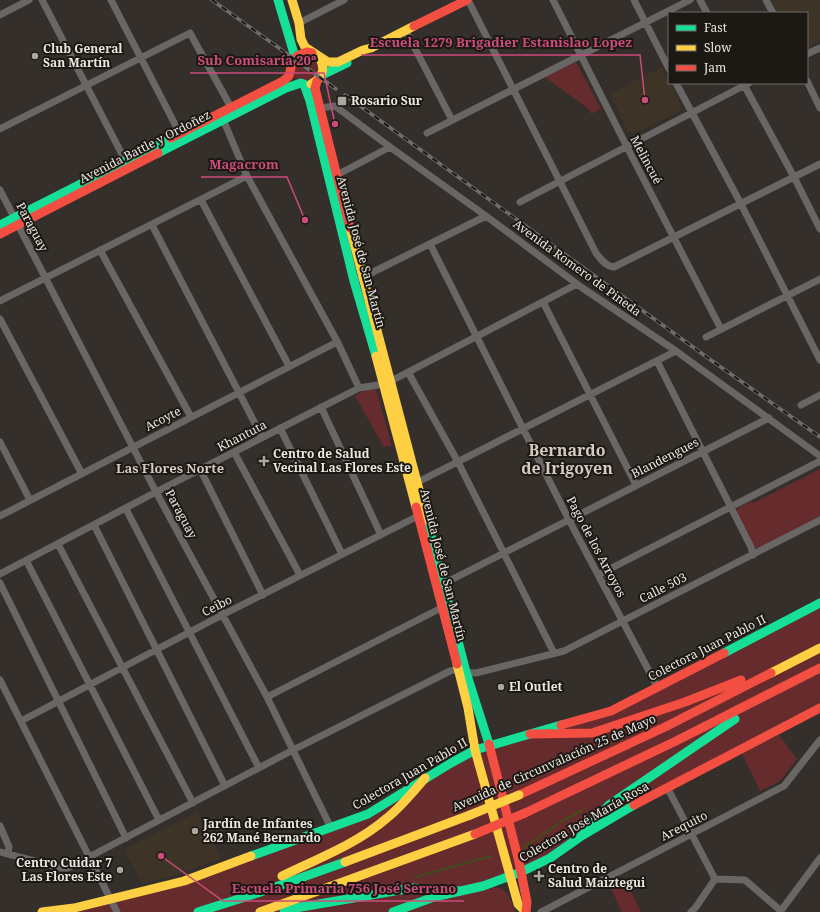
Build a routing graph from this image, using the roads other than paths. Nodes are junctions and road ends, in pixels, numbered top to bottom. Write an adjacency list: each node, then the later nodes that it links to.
1 (29, 0): 15 (street)
2 (42, 0): 33 (street)
3 (111, 0): 25 (street)
4 (278, 0): 24 (main road)
5 (292, 0): 17 (main road)
6 (344, 0): 17 (street)
7 (468, 0): 18 (main road); 34 (street)
8 (554, 0): 23 (street, Melincué)
9 (634, 0): 16 (street)
10 (690, 0): 16 (street)
11 (700, 0): 13 (street)
12 (766, 0): 14 (street)
13 (706, 12)
14 (772, 12)
15 (0, 15)
16 (645, 22): 23 (street); 26 (street)
17 (299, 23): 22 (main road)
18 (406, 31): 19 (main road); 40 (street)
19 (371, 48): 22 (main road); 28 (main road)
20 (820, 48): 21 (street)
21 (808, 54)
22 (316, 55): 24 (main road); 28 (main road)
23 (580, 55): 34 (street); 44 (street, Melincué)
24 (295, 57): 27 (main road)
25 (141, 58): 33 (street); 37 (street); 43 (street)
26 (668, 67)
27 (291, 68): 29 (main road); 37 (main road, Avenida Battle y Ordoñez)
28 (320, 78): 29 (main road); 35 (main road, Avenida José de San Martín)
29 (302, 83): 37 (main road, Avenida Battle y Ordoñez); 49 (main road, Avenida José de San Martín)
30 (808, 83): 36 (street)
31 (676, 84): 38 (street)
32 (746, 84): 38 (street); 50 (street)
33 (86, 85): 41 (street); 47 (street)
34 (513, 89): 40 (street); 51 (street)
35 (320, 108): 45 (street, Avenida Romero de Pineda); 49 (main road, Avenida José de San Martín)
36 (820, 108)
37 (233, 111): 39 (main road, Avenida Battle y Ordoñez)
38 (691, 113): 44 (street); 55 (street)
39 (222, 117): 43 (main road, Avenida Battle y Ordoñez); 47 (main road, Avenida Battle y Ordoñez); 48 (street)
40 (452, 120): 42 (street)
41 (0, 129)
42 (427, 133)
43 (180, 134): 47 (main road, Avenida Battle y Ordoñez)
44 (626, 147): 51 (street); 62 (street, Melincué)
45 (390, 148): 49 (street); 56 (street, Avenida Romero de Pineda)
46 (820, 164): 50 (street)
47 (127, 165): 57 (main road, Avenida Battle y Ordoñez)
48 (247, 176): 53 (street); 76 (street)
49 (333, 177): 66 (main road, Avenida José de San Martín)
50 (794, 177): 55 (street); 59 (street)
51 (560, 181): 54 (street); 62 (street)
52 (0, 190): 57 (street, Paraguay)
53 (201, 200): 58 (street); 80 (street)
54 (520, 202)
55 (741, 204): 62 (street); 69 (street)
56 (486, 216): 63 (street); 68 (street, Avenida Romero de Pineda)
57 (16, 221): 60 (main road, Avenida Battle y Ordoñez); 61 (main road, Avenida Battle y Ordoñez); 65 (street, Paraguay)
58 (152, 224): 64 (street); 84 (street)
59 (819, 224)
60 (0, 225)
61 (0, 234)
62 (674, 237): 73 (street, Melincué)
63 (430, 244): 66 (street); 74 (street, Pago de los Arroyos)
64 (100, 250): 65 (street); 89 (street)
65 (46, 277): 70 (street); 95 (street, Paraguay)
66 (358, 279): 82 (main road, Avenida José de San Martín)
67 (820, 279): 69 (street)
68 (577, 284): 71 (street, Khantuta); 77 (street, Avenida Romero de Pineda)
69 (787, 296): 73 (street); 79 (street)
70 (0, 301)
71 (543, 302): 74 (street, Khantuta); 85 (street)
72 (0, 319): 102 (street)
73 (721, 329): 75 (street)
74 (476, 336): 81 (street, Khantuta); 92 (street, Pago de los Arroyos)
75 (706, 337)
76 (336, 342): 80 (street, Acoyte); 83 (street)
77 (676, 351): 78 (street); 90 (street, Avenida Romero de Pineda)
78 (657, 360): 85 (street); 96 (street)
79 (820, 360)
80 (289, 366): 84 (street, Acoyte)
81 (408, 372): 82 (street, Khantuta); 100 (street)
82 (387, 382): 83 (street, Khantuta); 103 (main road, Avenida José de San Martín)
83 (360, 388): 88 (street, Khantuta)
84 (240, 392): 89 (street, Acoyte); 93 (street)
85 (591, 394): 92 (street); 104 (street)
86 (820, 395): 87 (street)
87 (801, 405)
88 (321, 408): 91 (street, Khantuta); 114 (street)
89 (191, 417): 95 (street, Acoyte)
90 (769, 418): 96 (street, Blandengues); 98 (street, Avenida Romero de Pineda)
91 (280, 428): 93 (street, Khantuta); 117 (street)
92 (523, 429): 100 (street); 111 (street, Pago de los Arroyos)
93 (262, 437): 97 (street, Khantuta)
94 (0, 442): 106 (street)
95 (133, 447): 102 (street, Acoyte); 105 (street, Paraguay)
96 (703, 451): 104 (street, Blandengues); 107 (street)
97 (234, 452): 101 (street, Khantuta); 121 (street)
98 (820, 456)
99 (820, 461): 107 (street)
100 (458, 462): 103 (street); 116 (street)
101 (200, 469): 105 (street, Khantuta); 125 (street)
102 (82, 474): 106 (street, Acoyte)
103 (414, 484): 109 (main road, Avenida José de San Martín)
104 (636, 485): 111 (street, Blandengues)
105 (156, 492): 108 (street, Khantuta); 128 (street, Paraguay)
106 (30, 500): 110 (street, Acoyte)
107 (730, 507): 118 (street); 122 (street)
108 (126, 509): 113 (street, Khantuta); 130 (street)
109 (421, 514): 114 (street, Ceibo); 124 (main road, Avenida José de San Martín); 127 (main road, Avenida José de San Martín)
110 (0, 516)
111 (569, 520): 116 (street, Blandengues); 122 (street, Pago de los Arroyos)
112 (820, 520): 118 (street, Calle 503)
113 (94, 525): 115 (street, Khantuta); 132 (street)
114 (381, 535): 117 (street, Ceibo)
115 (58, 544): 119 (street, Khantuta); 134 (street)
116 (504, 553): 124 (street, Blandengues); 133 (street)
117 (342, 554): 121 (street, Ceibo)
118 (753, 554): 129 (street, Calle 503)
119 (26, 560): 120 (street, Khantuta); 139 (street)
120 (0, 574)
121 (300, 575): 125 (street, Ceibo)
122 (598, 575): 129 (street, Pago de los Arroyos)
123 (0, 583): 142 (street)
124 (443, 584): 127 (main road, Avenida José de San Martín)
125 (262, 595): 128 (street, Ceibo)
126 (820, 603): 140 (main road, Colectora Juan Pablo II)
127 (445, 606): 136 (main road, Avenida José de San Martín); 141 (street)
128 (222, 615): 130 (street, Ceibo); 141 (street, Paraguay)
129 (622, 621): 133 (street, Calle 503); 140 (street, Pago de los Arroyos)
130 (189, 632): 132 (street, Ceibo); 150 (street)
131 (820, 647): 145 (main road); 170 (main road, Avenida de Circunvalación 25 de Mayo, bridge)
132 (157, 650): 134 (street, Ceibo); 152 (street)
133 (554, 653): 136 (street, Calle 503)
134 (122, 668): 139 (street, Ceibo); 154 (street)
135 (820, 668): 138 (main road)
136 (462, 670): 147 (main road, Avenida José de San Martín); 148 (street, Calle 503); 149 (main road, Avenida José de San Martín)
137 (0, 680): 144 (street)
138 (790, 683): 159 (main road); 174 (main road, bridge)
139 (90, 685): 142 (street, Ceibo); 155 (street)
140 (658, 688): 145 (main road, Colectora Juan Pablo II)
141 (267, 697): 148 (street, Paraguay)
142 (58, 701): 144 (street, Ceibo); 160 (street)
143 (820, 708): 153 (main road, Colectora José María Rosa)
144 (21, 721): 163 (street)
145 (530, 734): 147 (main road, Colectora Juan Pablo II)
146 (820, 740): 158 (street, Arequito)
147 (489, 745): 149 (main road, Colectora Juan Pablo II); 165 (main road, Avenida José de San Martín)
148 (293, 750): 150 (street, Calle 503); 157 (street, Paraguay)
149 (475, 750): 151 (main road, Colectora Juan Pablo II); 166 (main road, Avenida José de San Martín)
150 (259, 768): 152 (street, Calle 503)
151 (425, 778): 157 (main road, Colectora Juan Pablo II); 170 (main road)
152 (225, 786): 154 (street, Calle 503)
153 (668, 788): 158 (street); 159 (main road, Colectora José María Rosa)
154 (193, 803): 155 (street, Calle 503)
155 (159, 820): 160 (street, Calle 503)
156 (0, 826): 162 (street)
157 (331, 828): 169 (main road, Colectora Juan Pablo II)
158 (692, 834): 167 (street); 178 (street, Arequito)
159 (580, 837): 165 (main road, Colectora José María Rosa)
160 (126, 838): 163 (street, Calle 503)
161 (0, 852): 162 (street, Calle 503)
162 (8, 854): 163 (street, Calle 503)
163 (89, 857): 169 (street)
164 (820, 858): 180 (street)
165 (521, 872): 166 (main road, Colectora José María Rosa); 177 (main road, Avenida José de San Martín)
166 (510, 876): 168 (main road, Colectora José María Rosa); 177 (main road, Avenida José de San Martín)
167 (714, 879): 179 (street); 180 (street)
168 (459, 891): 175 (main road); 176 (main road, Colectora José María Rosa)
169 (111, 899): 171 (main road, Colectora Juan Pablo II); 172 (street)
170 (228, 903): 173 (main road, Avenida de Circunvalación 25 de Mayo)
171 (42, 912)
172 (117, 912)
173 (198, 912)
174 (260, 912)
175 (276, 912)
176 (393, 912)
177 (525, 912)
178 (541, 912)
179 (691, 912)
180 (781, 912)

